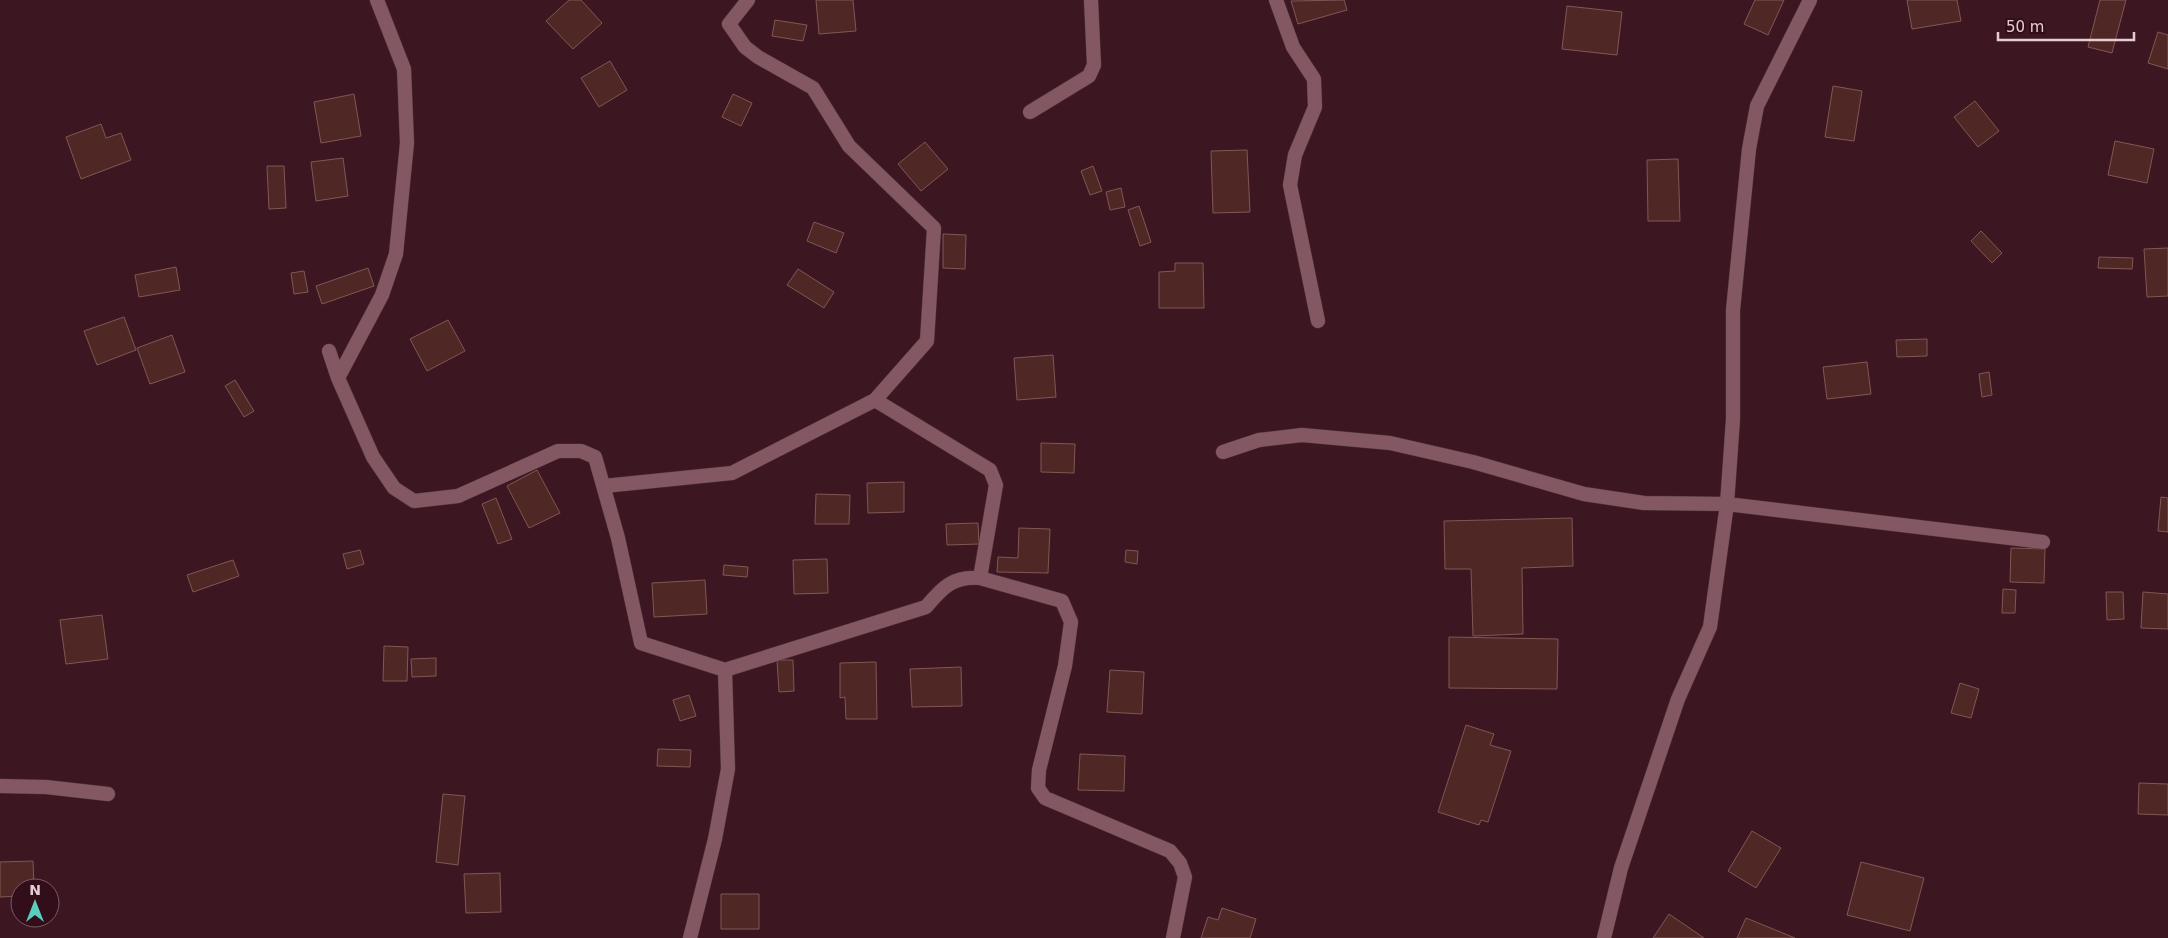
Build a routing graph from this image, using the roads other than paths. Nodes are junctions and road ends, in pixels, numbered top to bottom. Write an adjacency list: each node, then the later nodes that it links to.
1 (376, 0): 9 (street)
2 (748, 0): 10 (street)
3 (1091, 0): 6 (street)
4 (1276, 0): 7 (street)
5 (1810, 0): 13 (street)
6 (1030, 112)
7 (1318, 320)
8 (329, 351): 9 (street)
9 (338, 378): 12 (street)
10 (874, 400): 12 (street); 15 (street)
11 (1223, 452): 13 (street)
12 (604, 486): 16 (street)
13 (1727, 504): 14 (street); 21 (street)
14 (2042, 542)
15 (980, 578): 16 (street); 20 (street)
16 (725, 670): 19 (street)
17 (0, 786): 18 (street)
18 (108, 794)
19 (690, 938)
20 (1173, 938)
21 (1604, 938)

